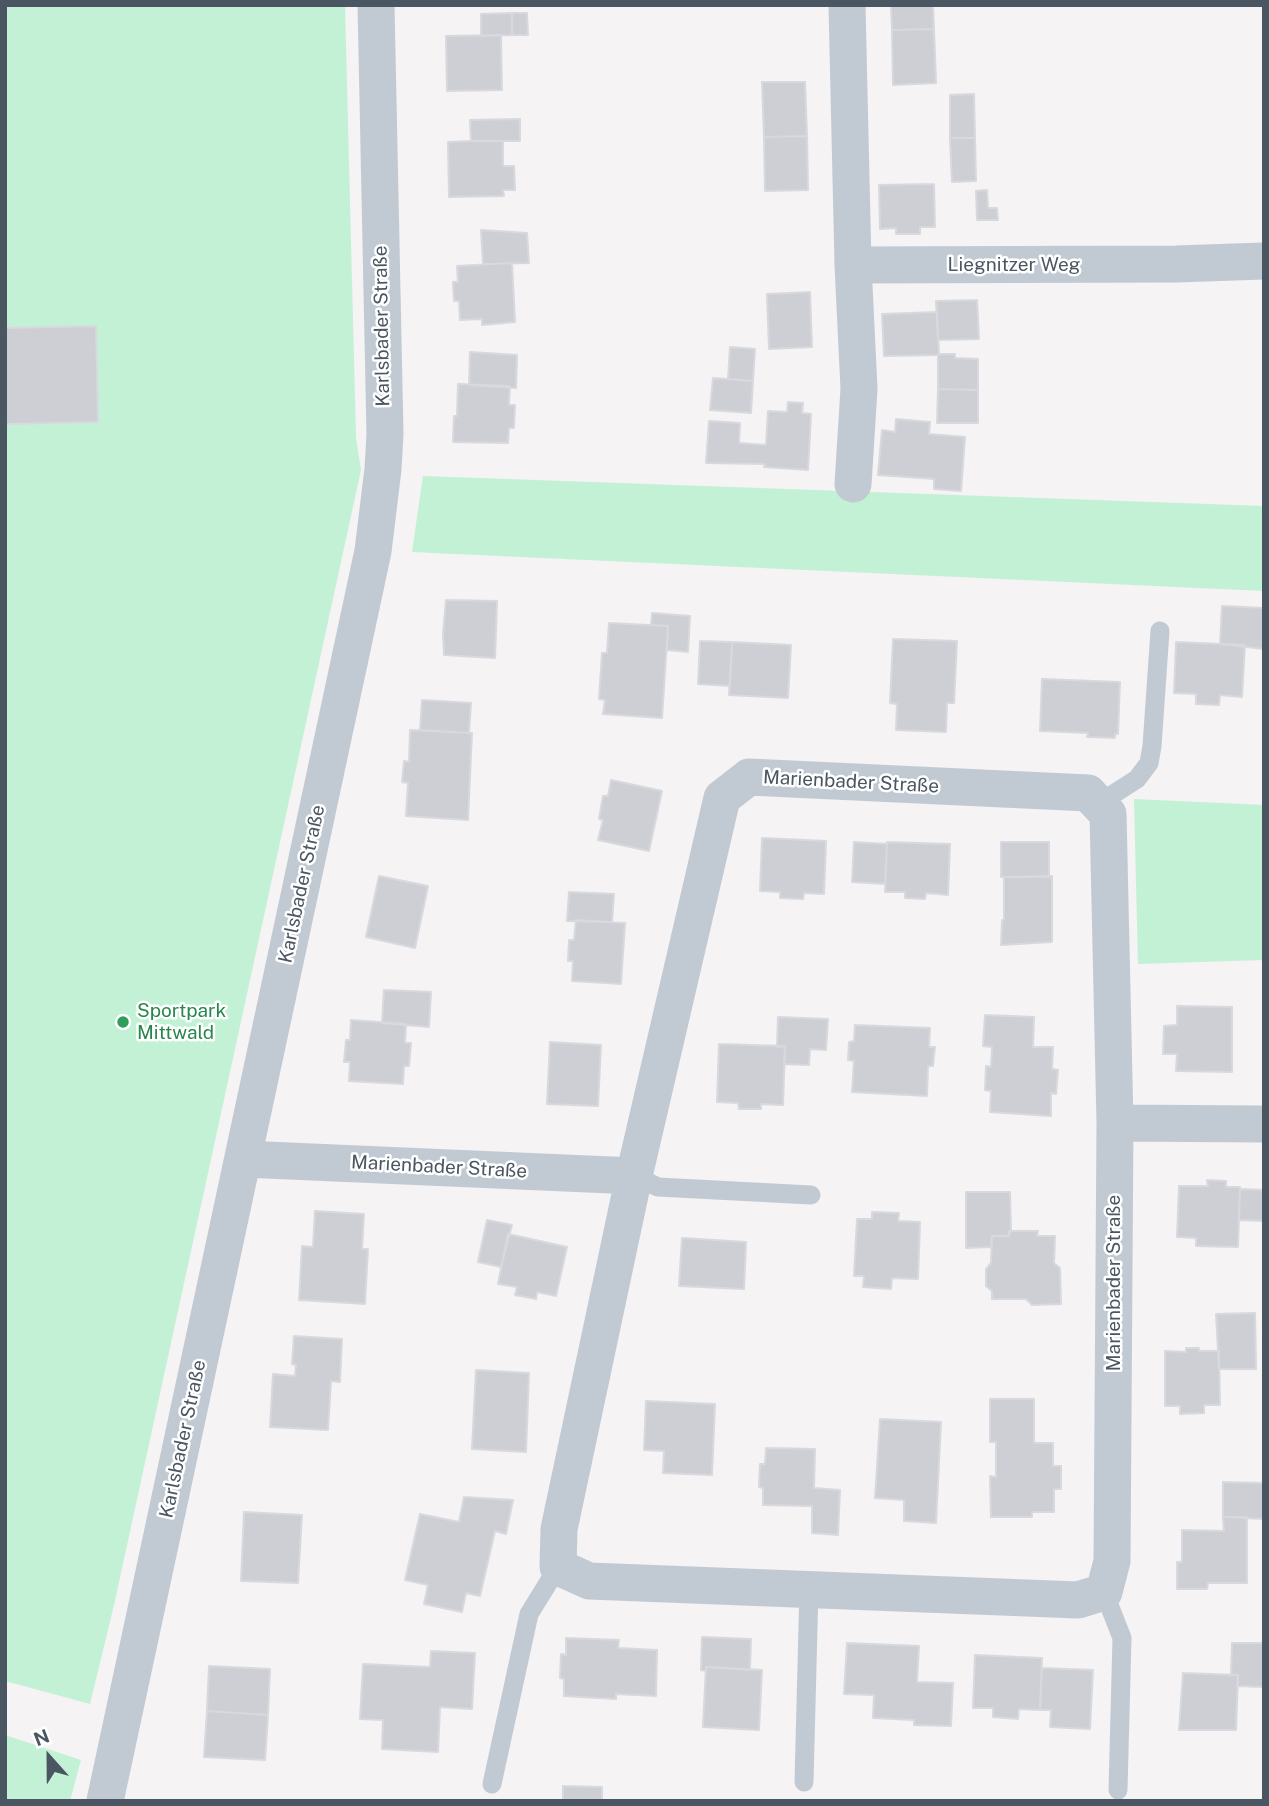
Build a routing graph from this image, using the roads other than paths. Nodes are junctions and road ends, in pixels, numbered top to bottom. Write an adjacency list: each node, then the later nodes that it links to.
1 (376, 5): 10 (street, Karlsbader Straße)
2 (847, 5): 4 (street)
3 (1264, 261): 4 (street, Liegnitzer Weg)
4 (853, 265): 5 (street)
5 (853, 484)
6 (1160, 631): 7 (lane)
7 (1098, 804): 8 (street, Marienbader Straße); 11 (street, Marienbader Straße)
8 (1115, 1122): 9 (street); 15 (street, Marienbader Straße)
9 (1264, 1124)
10 (243, 1159): 11 (street, Marienbader Straße); 19 (street, Karlsbader Straße)
11 (634, 1176): 12 (lane); 13 (street, Marienbader Straße)
12 (811, 1195)
13 (558, 1567): 14 (street); 17 (lane)
14 (809, 1588): 15 (street); 16 (lane)
15 (1104, 1592): 18 (lane)
16 (804, 1782)
17 (492, 1784)
18 (1118, 1790)
19 (105, 1801)

